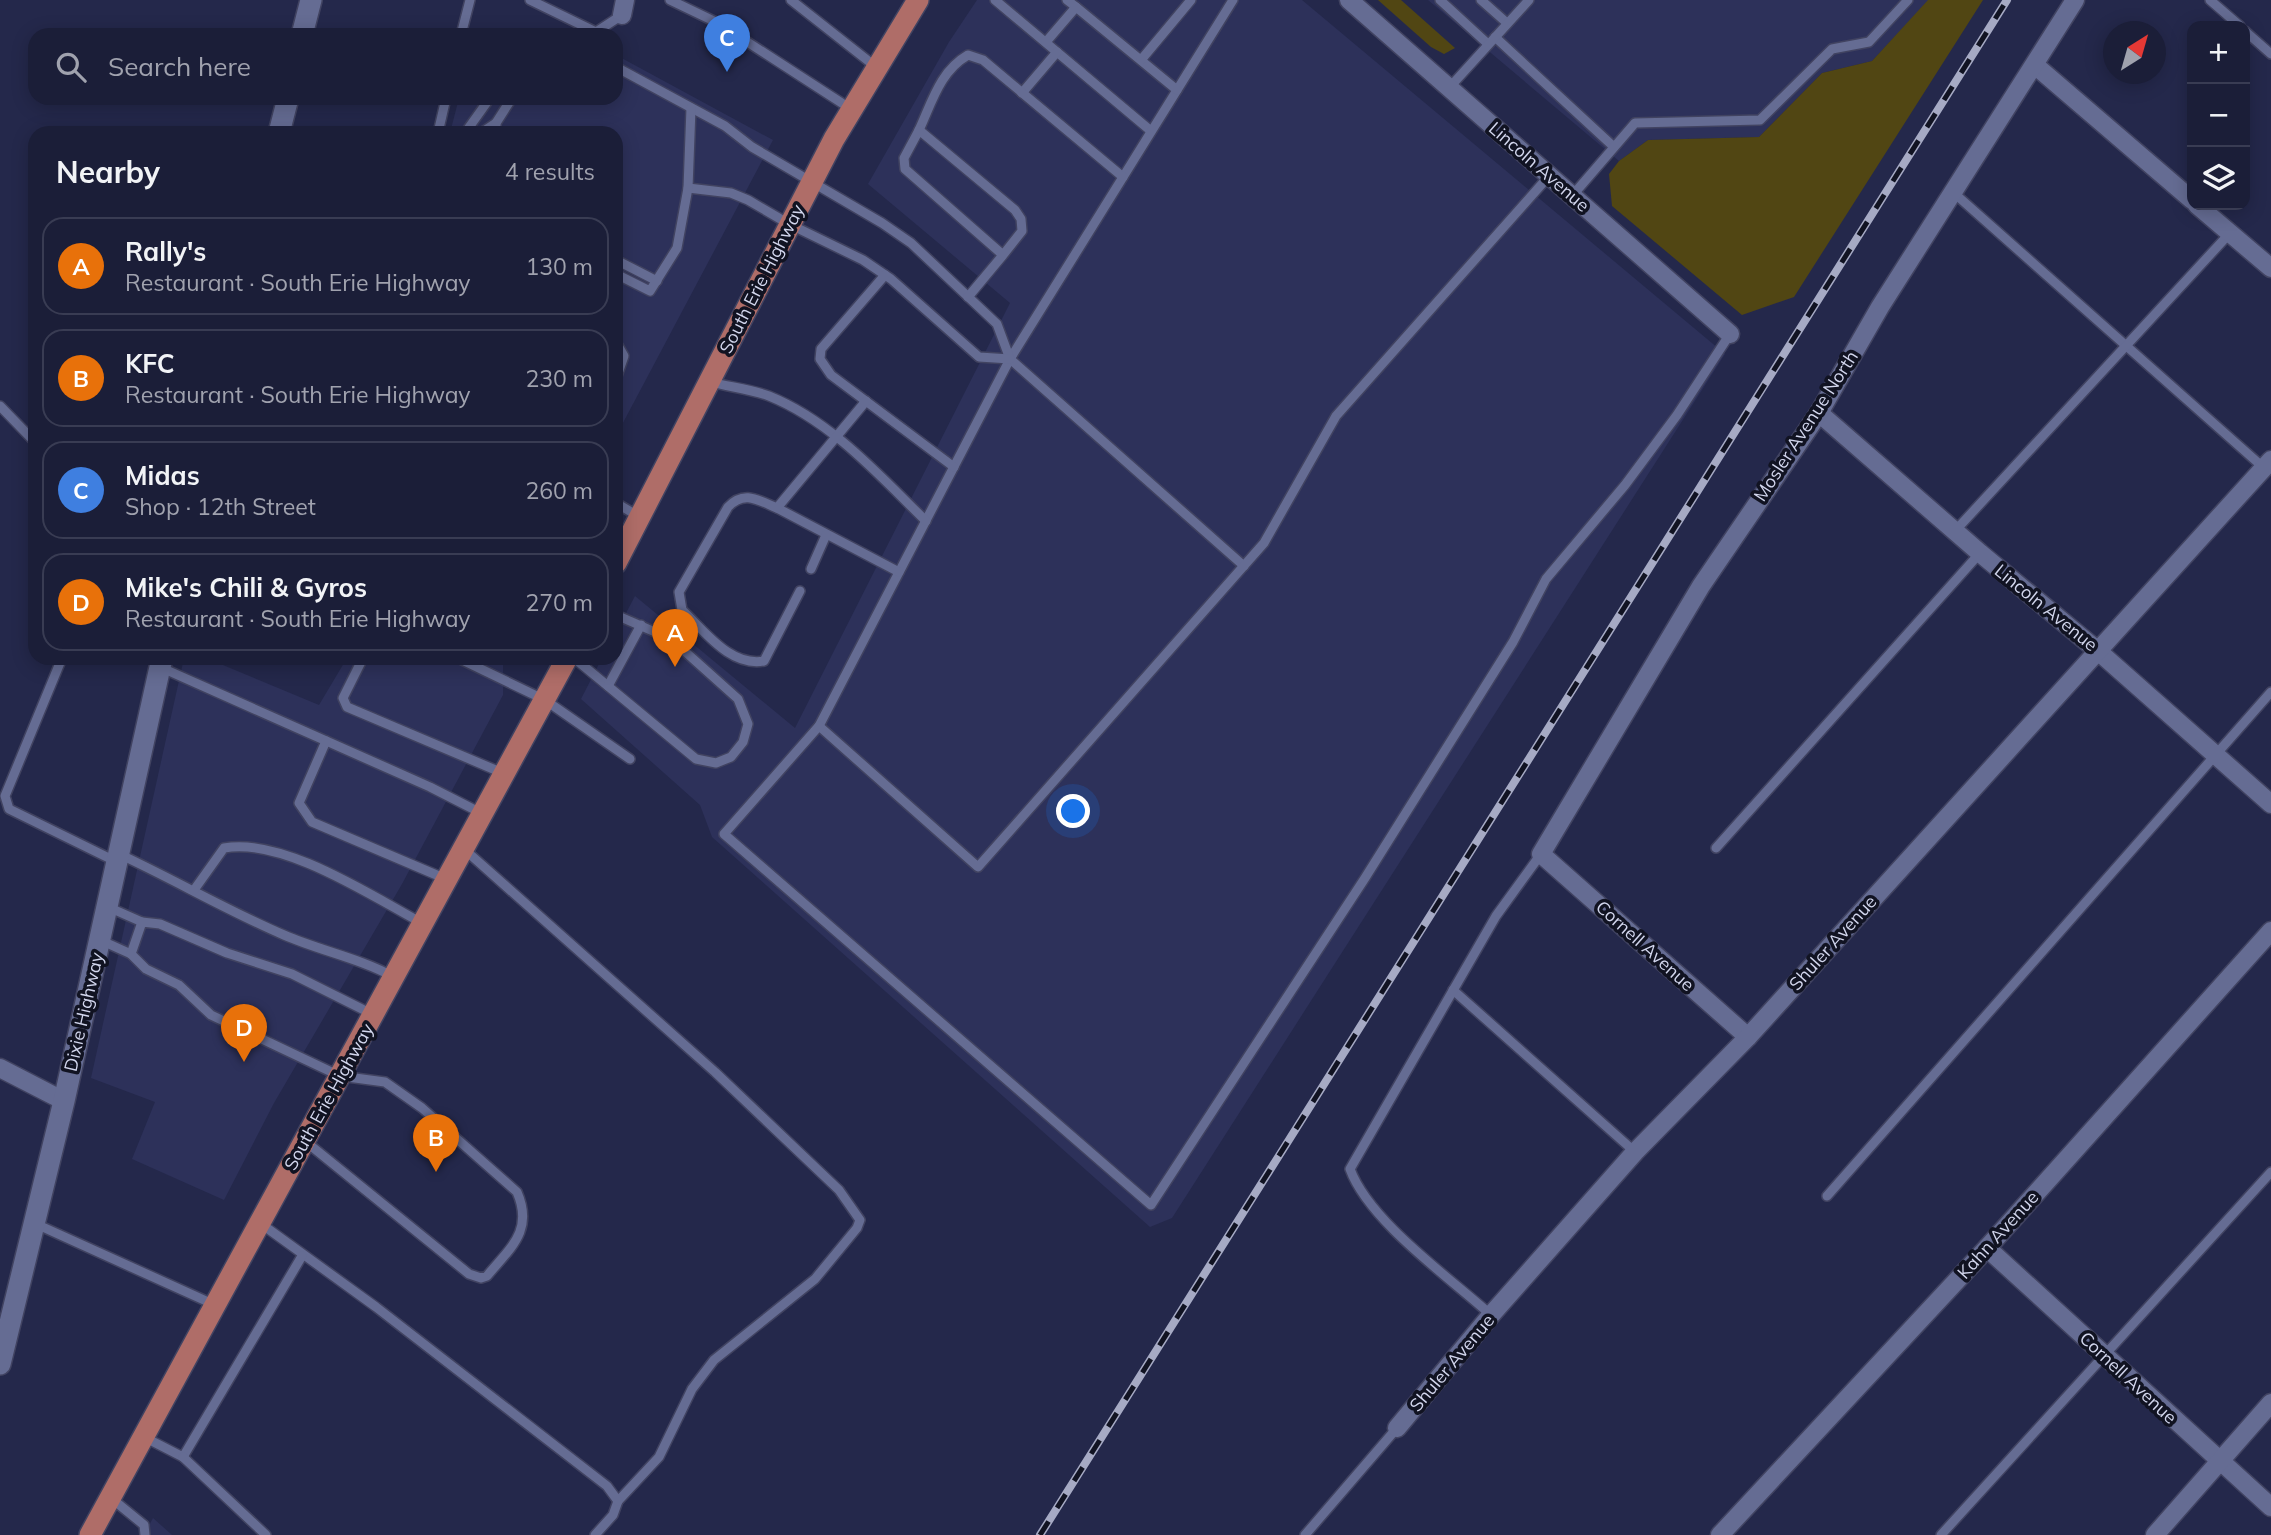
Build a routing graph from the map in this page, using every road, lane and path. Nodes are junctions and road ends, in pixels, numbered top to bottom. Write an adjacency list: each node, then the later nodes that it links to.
1 (311, 0): 22 (street)
2 (470, 0): 23 (lane)
3 (530, 0): 24 (lane)
4 (670, 0): 43 (lane)
5 (791, 0): 33 (lane)
6 (918, 0): 33 (main road, South Erie Highway)
7 (995, 0): 28 (lane)
8 (1067, 0): 18 (lane)
9 (1191, 0): 31 (lane)
10 (1233, 0): 36 (lane)
11 (1349, 0): 35 (street, Lincoln Avenue)
12 (1440, 0): 27 (lane)
13 (1481, 0): 21 (lane)
14 (1529, 0): 21 (lane)
15 (1908, 0): 50 (lane)
16 (2075, 0): 32 (street, Mosler Avenue North)
17 (2210, 0): 20 (lane)
18 (1076, 7): 28 (lane); 31 (lane)
19 (623, 8): 25 (lane)
20 (2234, 21)
21 (1507, 23): 27 (lane)
22 (305, 28)
23 (463, 28)
24 (588, 28)
25 (600, 28)
26 (2250, 35): 30 (lane)
27 (1492, 40): 35 (lane); 50 (lane)
28 (1045, 43): 29 (lane)
29 (1056, 52): 37 (lane); 49 (lane)
30 (2271, 54)
31 (1141, 60): 36 (lane)
32 (2036, 66): 55 (street, Mosler Avenue North); 57 (street)
33 (876, 67): 43 (main road, South Erie Highway)
34 (623, 71): 42 (lane)
35 (1449, 88): 51 (street, Lincoln Avenue)
36 (1177, 90): 49 (lane)
37 (1022, 93): 48 (lane); 52 (lane)
38 (286, 105): 44 (street)
39 (444, 105): 45 (lane)
40 (485, 105): 46 (lane)
41 (508, 105): 47 (lane)
42 (691, 108): 53 (lane); 54 (lane)
43 (851, 109): 53 (main road, South Erie Highway)
44 (281, 126)
45 (440, 126)
46 (471, 126)
47 (497, 126)
48 (919, 130): 61 (lane); 61 (lane)
49 (1151, 131): 52 (lane)
50 (1614, 147): 56 (lane)
51 (1549, 176): 56 (street, Lincoln Avenue); 87 (lane)
52 (1123, 177): 70 (lane)
53 (811, 183): 59 (main road, South Erie Highway); 67 (lane)
54 (688, 188): 59 (lane); 66 (lane)
55 (1954, 193): 69 (lane); 74 (street, Mosler Avenue North)
56 (1572, 196): 68 (street, Lincoln Avenue)
57 (2187, 196)
58 (2203, 210): 60 (street)
59 (789, 224): 64 (lane); 71 (main road, South Erie Highway)
60 (2230, 233): 63 (street); 69 (lane)
61 (1003, 255): 67 (lane)
62 (623, 264): 66 (lane)
63 (2271, 268)
64 (885, 275): 70 (lane); 72 (lane)
65 (623, 278): 66 (lane)
66 (657, 281)
67 (968, 297): 70 (lane)
68 (1730, 334): 106 (lane)
69 (2128, 344): 77 (lane); 83 (lane)
70 (1010, 359): 78 (lane); 87 (lane)
71 (709, 382): 76 (lane); 81 (main road, South Erie Highway)
72 (866, 401): 76 (lane); 78 (lane)
73 (0, 406): 75 (lane)
74 (1819, 413): 83 (street, Lincoln Avenue); 116 (street, Mosler Avenue North)
75 (28, 435)
76 (837, 437): 80 (lane); 82 (lane)
77 (2267, 464): 93 (street, Shuler Avenue)
78 (954, 467): 82 (lane)
79 (623, 507): 81 (lane)
80 (777, 508): 84 (lane); 90 (lane)
81 (640, 517): 85 (main road, South Erie Highway)
82 (926, 521): 89 (lane)
83 (1955, 531): 86 (street, Lincoln Avenue)
84 (826, 535): 88 (lane); 89 (lane)
85 (623, 550)
86 (1980, 553): 93 (street, Lincoln Avenue); 114 (lane)
87 (1244, 566): 106 (lane)
88 (811, 569)
89 (899, 572): 106 (lane)
90 (800, 591)
91 (623, 618): 92 (lane)
92 (641, 625): 94 (lane); 103 (lane)
93 (2098, 651): 108 (street, Lincoln Avenue); 129 (street, Shuler Avenue)
94 (623, 658)
95 (59, 665): 112 (lane)
96 (160, 665): 117 (street, Dixie Highway)
97 (167, 665): 107 (lane)
98 (360, 665): 110 (lane)
99 (472, 665): 105 (lane)
100 (563, 665): 105 (main road, South Erie Highway)
101 (582, 665): 103 (lane)
102 (619, 665): 103 (lane)
103 (608, 686)
104 (2271, 692): 108 (lane)
105 (545, 700): 109 (lane); 110 (main road, South Erie Highway)
106 (820, 726)
107 (326, 741): 113 (lane); 118 (lane)
108 (2214, 756): 111 (street, Lincoln Avenue); 136 (lane)
109 (629, 759)
110 (505, 775): 113 (main road, South Erie Highway)
111 (2271, 804)
112 (4, 806): 117 (lane)
113 (483, 814): 115 (main road, South Erie Highway)
114 (1716, 848)
115 (464, 849): 118 (main road, South Erie Highway); 151 (lane)
116 (1541, 854): 127 (lane); 129 (street, Cornell Avenue)
117 (118, 858): 119 (lane); 120 (street, Dixie Highway)
118 (447, 880): 122 (main road, South Erie Highway)
119 (194, 890): 122 (lane); 126 (lane)
120 (108, 906): 121 (lane); 124 (street, Dixie Highway)
121 (142, 922): 125 (lane); 128 (lane)
122 (423, 924): 126 (main road, South Erie Highway)
123 (2271, 931): 139 (street, Kahn Avenue)
124 (100, 940): 125 (lane); 132 (street, Dixie Highway)
125 (131, 954): 131 (lane)
126 (394, 977): 128 (main road, South Erie Highway)
127 (1453, 990): 134 (lane); 142 (lane)
128 (374, 1015): 131 (main road, South Erie Highway)
129 (1748, 1037): 134 (street, Shuler Avenue)
130 (0, 1068): 132 (street)
131 (341, 1076): 133 (main road, South Erie Highway); 133 (lane)
132 (64, 1101): 137 (street, Dixie Highway)
133 (305, 1141): 138 (main road, South Erie Highway)
134 (1635, 1152): 142 (street, Shuler Avenue)
135 (2271, 1172): 143 (lane)
136 (1827, 1196)
137 (34, 1223): 141 (lane); 144 (street, Dixie Highway)
138 (260, 1223): 140 (lane); 141 (main road, South Erie Highway)
139 (1987, 1248): 143 (street, Cornell Avenue); 158 (street, Kahn Avenue)
140 (302, 1256): 148 (lane); 151 (lane)
141 (216, 1305): 147 (main road, South Erie Highway)
142 (1491, 1315): 146 (street, Shuler Avenue)
143 (2105, 1356): 149 (street, Cornell Avenue); 159 (lane)
144 (0, 1364)
145 (2271, 1403): 149 (street)
146 (1397, 1428): 157 (lane)
147 (144, 1437): 148 (lane); 150 (main road, South Erie Highway)
148 (183, 1457): 155 (lane)
149 (2218, 1461): 152 (street, Cornell Avenue); 160 (street)
150 (111, 1498): 153 (main road, South Erie Highway); 154 (lane)
151 (618, 1501): 156 (lane)
152 (2271, 1507)
153 (90, 1535)
154 (145, 1535)
155 (266, 1535)
156 (595, 1535)
157 (1305, 1535)
158 (1720, 1535)
159 (1941, 1535)
160 (2155, 1535)

